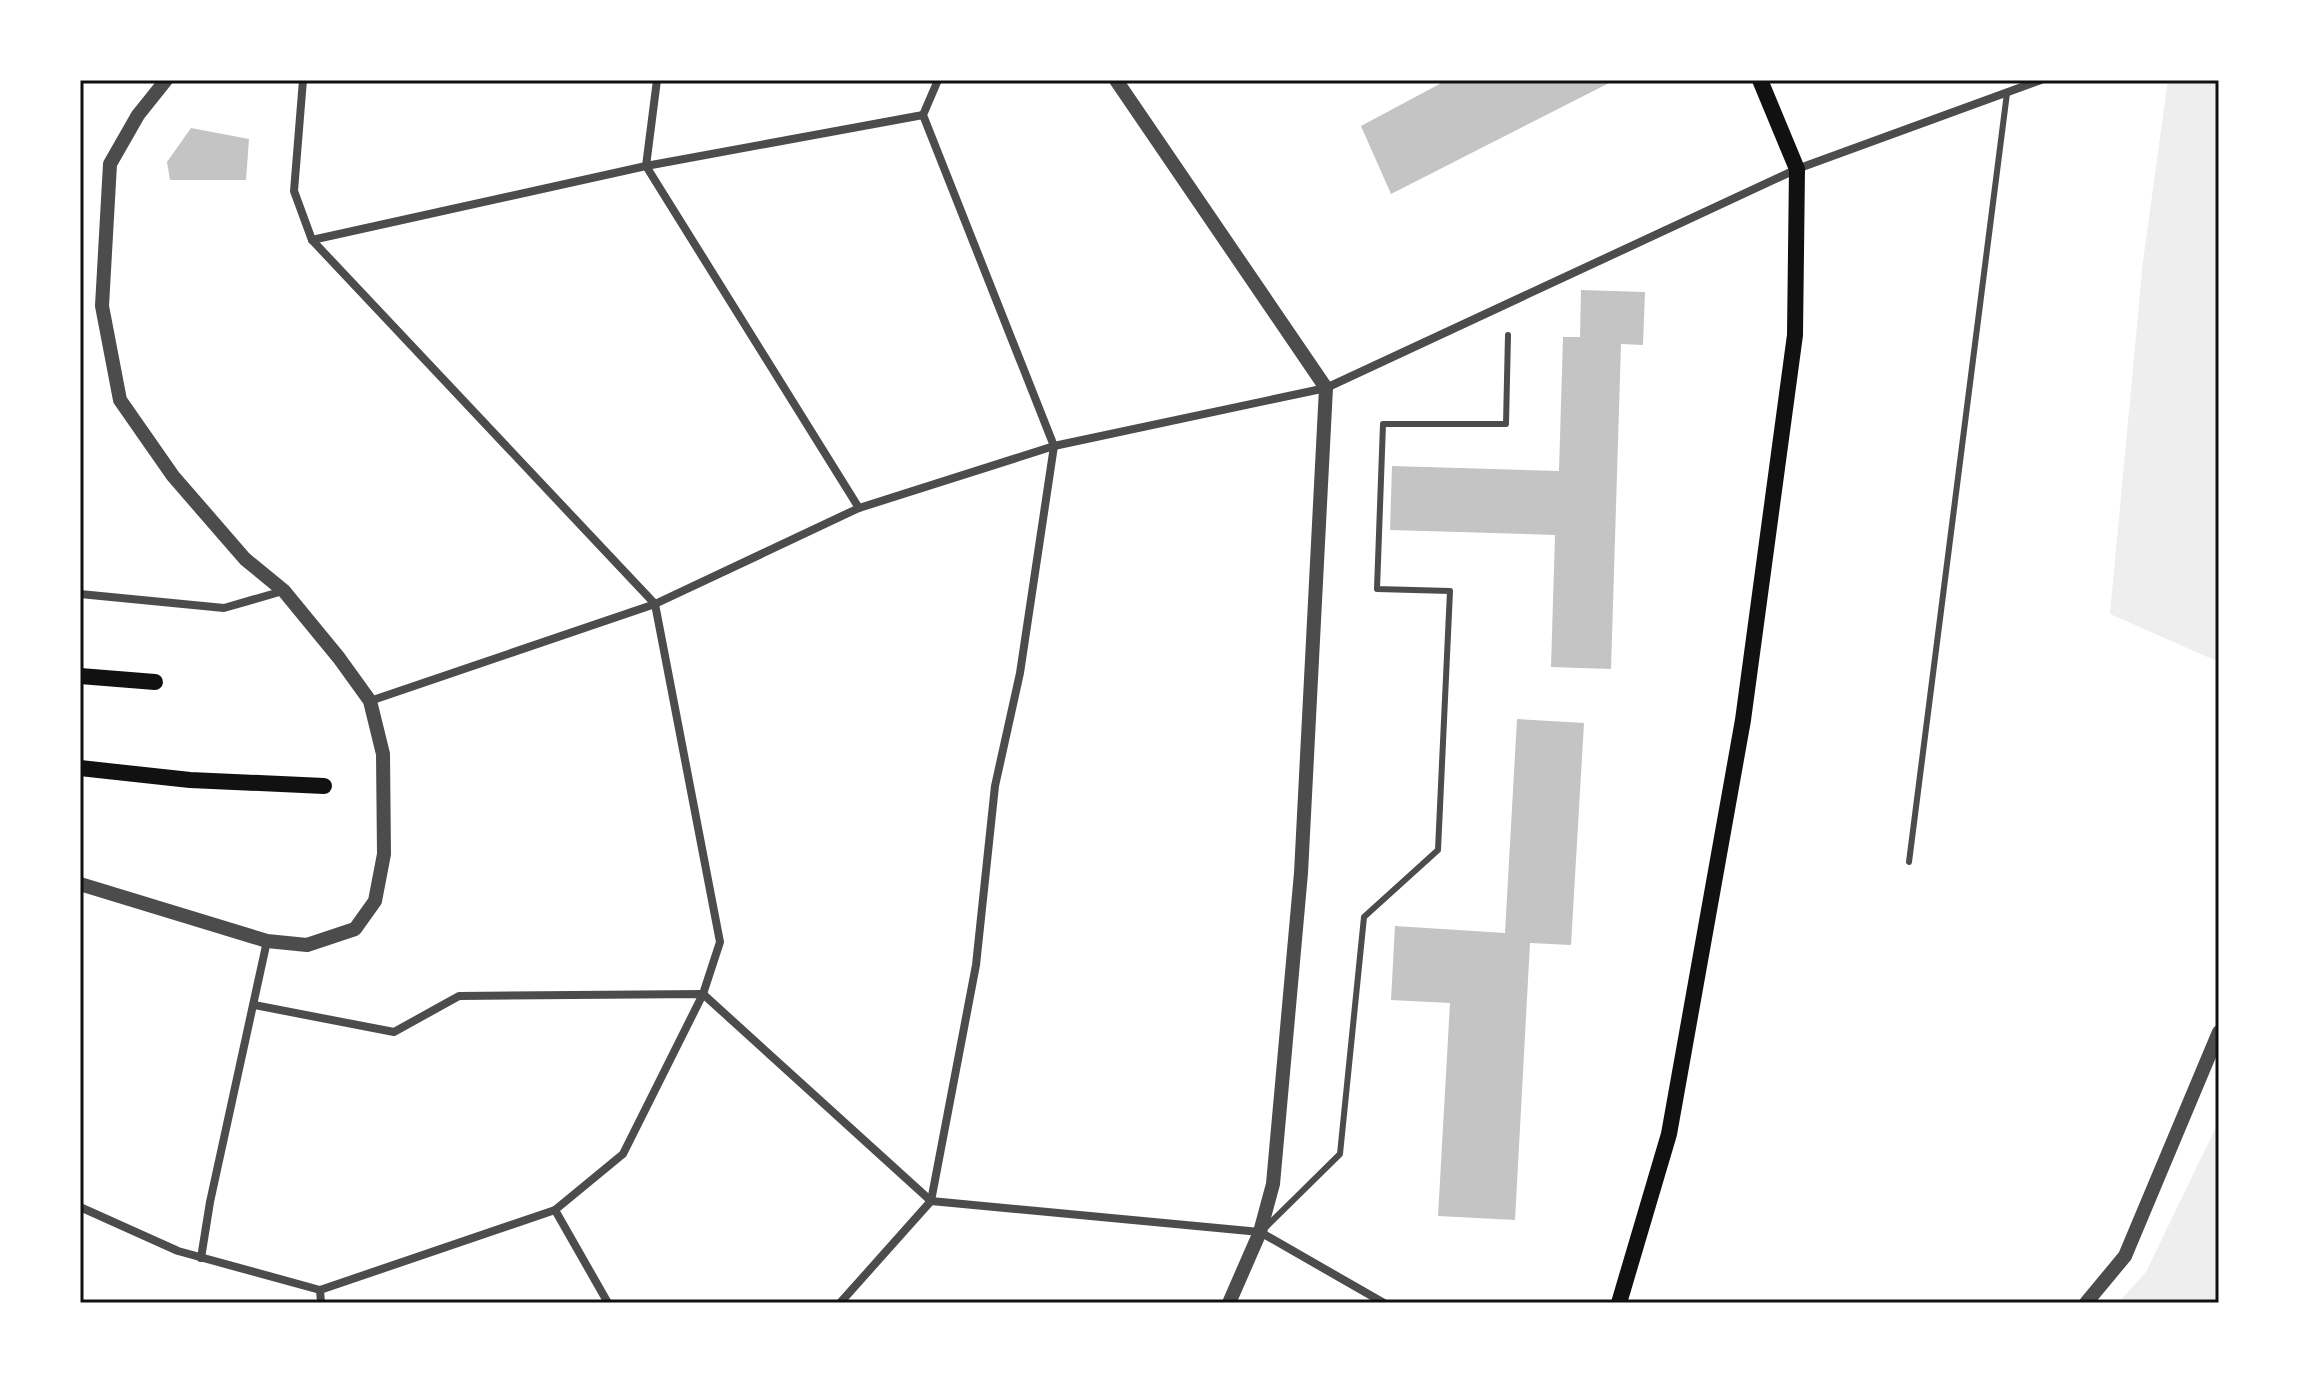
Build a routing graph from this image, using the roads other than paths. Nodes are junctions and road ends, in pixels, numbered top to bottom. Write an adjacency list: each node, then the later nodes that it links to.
1 (166, 80): 17 (street)
2 (303, 80): 12 (street)
3 (657, 80): 10 (street)
4 (938, 80): 9 (street)
5 (1116, 80): 14 (street)
6 (1760, 80): 11 (main road)
7 (2041, 80): 8 (street)
8 (2007, 93): 11 (street); 25 (lane)
9 (923, 115): 10 (street); 15 (street)
10 (646, 166): 12 (street); 16 (street)
11 (1797, 169): 14 (street); 42 (main road)
12 (312, 240): 19 (street)
13 (1508, 335): 34 (lane)
14 (1326, 388): 15 (street); 34 (street)
15 (1054, 446): 16 (street); 31 (street)
16 (859, 508): 19 (street)
17 (284, 591): 18 (street); 22 (street)
18 (80, 594)
19 (655, 604): 22 (street); 28 (street)
20 (80, 676): 21 (main road)
21 (155, 682)
22 (370, 701): 27 (street)
23 (80, 768): 24 (main road)
24 (324, 786)
25 (1909, 862)
26 (80, 884): 27 (street)
27 (267, 941): 29 (street)
28 (703, 994): 29 (street); 31 (street); 33 (street)
29 (254, 1005): 35 (street)
30 (2219, 1032): 43 (street)
31 (931, 1201): 34 (street); 39 (street)
32 (80, 1207): 35 (street)
33 (555, 1210): 36 (street); 38 (street)
34 (1260, 1232): 40 (street); 41 (street)
35 (201, 1258): 36 (street)
36 (320, 1290): 37 (street)
37 (321, 1303)
38 (608, 1303)
39 (840, 1303)
40 (1229, 1303)
41 (1384, 1303)
42 (1619, 1303)
43 (2086, 1303)

